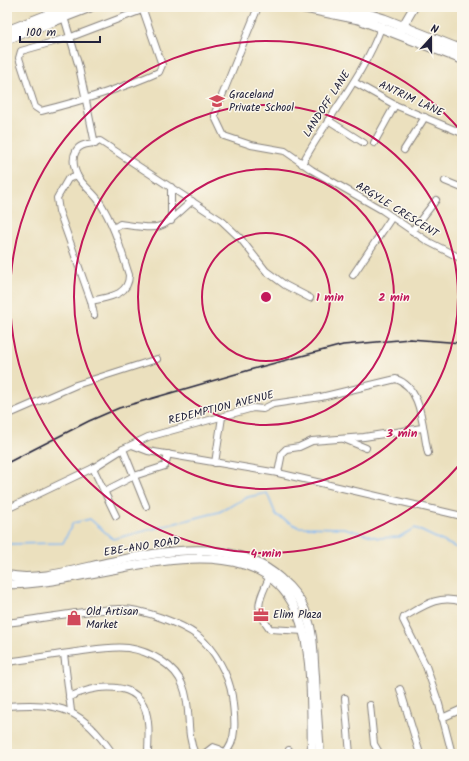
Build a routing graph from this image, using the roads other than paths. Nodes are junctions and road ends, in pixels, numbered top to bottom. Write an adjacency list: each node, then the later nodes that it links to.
1 (90, 7): 8 (main road)
2 (258, 7): 25 (street)
3 (300, 7): 6 (main road)
4 (345, 7): 9 (main road)
5 (414, 7): 10 (main road)
6 (310, 8): 9 (main road)
7 (142, 9): 12 (street); 16 (street)
8 (64, 10): 11 (main road); 12 (street)
9 (383, 23): 10 (main road); 15 (street, LANDOFF LANE)
10 (401, 30): 13 (main road); 14 (main road)
11 (7, 35)
12 (71, 37): 16 (street); 16 (street)
13 (462, 50)
14 (462, 59)
15 (354, 82): 17 (street, ANTRIM LANE); 19 (street, LANDOFF LANE)
16 (86, 99): 23 (street)
17 (395, 105): 18 (street, ANTRIM LANE); 22 (street)
18 (425, 117): 20 (street, ANTRIM LANE); 24 (street)
19 (328, 120): 21 (street); 25 (street, LANDOFF LANE)
20 (462, 132)
21 (364, 143)
22 (374, 143)
23 (95, 144): 26 (street); 28 (street)
24 (404, 150)
25 (302, 164): 32 (street, ARGYLE CRESCENT)
26 (77, 175): 34 (street); 41 (street)
27 (446, 181): 29 (street)
28 (171, 187): 31 (street); 33 (street)
29 (462, 188)
30 (436, 200): 35 (street)
31 (192, 201): 33 (street); 40 (street)
32 (392, 217): 35 (street, ARGYLE CRESCENT); 38 (street)
33 (171, 221): 34 (street)
34 (114, 228): 37 (street)
35 (412, 231): 36 (street, ARGYLE CRESCENT)
36 (462, 259)
37 (129, 275): 39 (street); 41 (street)
38 (353, 275)
39 (136, 278)
40 (310, 298)
41 (91, 302): 42 (street)
42 (94, 315)
43 (157, 359): 44 (street)
44 (7, 415)
45 (222, 417): 46 (street, REDEMPTION AVENUE); 48 (street, REDEMPTION AVENUE); 53 (street)
46 (422, 428): 47 (street); 51 (street, REDEMPTION AVENUE)
47 (340, 437): 49 (street); 55 (street)
48 (132, 445): 50 (street, REDEMPTION AVENUE); 52 (street)
49 (366, 448)
50 (123, 449): 54 (street, REDEMPTION AVENUE); 56 (street)
51 (428, 453)
52 (168, 454): 53 (street); 56 (street)
53 (214, 463): 55 (street)
54 (93, 468): 57 (street); 59 (street, REDEMPTION AVENUE)
55 (278, 474): 61 (street)
56 (134, 476): 57 (street); 58 (street)
57 (105, 491): 60 (street)
58 (146, 506)
59 (7, 509)
60 (116, 516)
61 (462, 516)
62 (7, 575): 84 (main road, EBE-ANO ROAD)
63 (269, 578): 64 (main road, EBE-ANO ROAD); 67 (main road, EBE-ANO ROAD); 67 (street)
64 (7, 584)
65 (462, 602): 77 (street)
66 (7, 623): 82 (street)
67 (304, 631): 83 (main road, EBE-ANO ROAD)
68 (64, 654): 69 (street); 71 (street); 81 (street)
69 (7, 662)
70 (400, 689): 87 (street)
71 (69, 696): 76 (street); 80 (street)
72 (345, 698): 85 (street)
73 (7, 706): 76 (street)
74 (370, 706): 86 (street)
75 (462, 709): 77 (street)
76 (71, 711): 79 (street)
77 (442, 718): 88 (street)
78 (204, 753): 82 (street)
79 (113, 754)
80 (148, 754)
81 (195, 754)
82 (225, 754)
83 (312, 754)
84 (320, 754)
85 (350, 754)
86 (380, 754)
87 (420, 754)
88 (452, 754)

